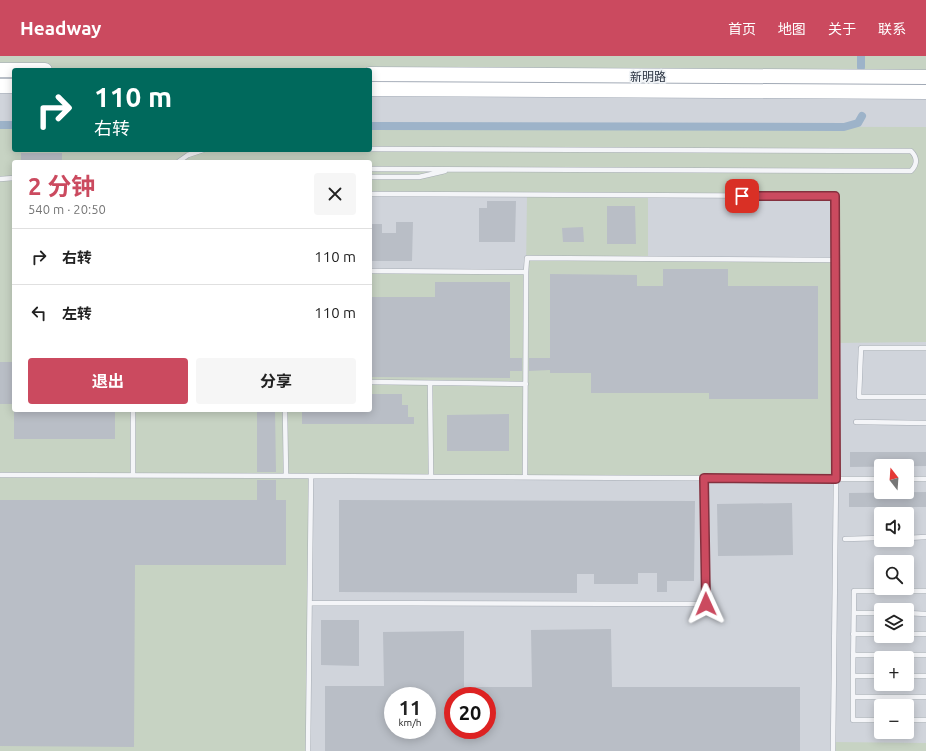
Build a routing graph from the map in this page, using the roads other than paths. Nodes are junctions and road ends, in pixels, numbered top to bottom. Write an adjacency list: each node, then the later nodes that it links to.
1 (0, 70): 2 (main road)
2 (12, 70)
3 (372, 74): 4 (main road, 新明路)
4 (924, 76)
5 (0, 86): 6 (main road)
6 (12, 86)
7 (372, 89): 8 (main road, 新明路)
8 (923, 94)
9 (372, 149): 13 (lane)
10 (198, 152): 11 (lane)
11 (181, 160)
12 (372, 168): 13 (lane)
13 (452, 169): 14 (lane)
14 (372, 177)
15 (0, 178): 16 (lane)
16 (12, 178)
17 (372, 194): 18 (lane)
18 (835, 260): 20 (lane); 38 (lane)
19 (372, 271): 20 (lane)
20 (526, 272): 24 (lane)
21 (926, 348): 25 (lane)
22 (372, 382): 23 (lane)
23 (430, 383): 24 (lane); 34 (lane)
24 (526, 384): 35 (lane)
25 (926, 397)
26 (133, 412): 31 (lane)
27 (285, 412): 32 (lane)
28 (856, 422): 29 (lane)
29 (926, 423)
30 (0, 475): 31 (lane)
31 (133, 475): 32 (lane)
32 (286, 476): 33 (lane)
33 (311, 476): 34 (lane); 46 (lane)
34 (431, 476): 35 (lane)
35 (525, 477): 36 (lane)
36 (704, 478): 38 (lane); 46 (lane)
37 (926, 478): 40 (lane)
38 (836, 479): 39 (lane); 67 (lane)
39 (874, 479)
40 (914, 479)
41 (926, 537): 43 (lane)
42 (874, 538): 44 (lane)
43 (914, 538)
44 (845, 539)
45 (926, 591): 47 (lane)
46 (310, 603): 66 (lane)
47 (854, 613): 48 (lane); 51 (lane)
48 (874, 613)
49 (914, 613): 50 (lane)
50 (926, 614)
51 (853, 634): 52 (lane); 55 (lane)
52 (874, 634)
53 (914, 634): 54 (lane)
54 (926, 634)
55 (853, 654): 56 (lane); 57 (lane)
56 (926, 655)
57 (853, 676): 58 (lane); 61 (lane)
58 (874, 676)
59 (914, 676): 60 (lane)
60 (926, 676)
61 (853, 697): 62 (lane); 63 (lane)
62 (926, 697)
63 (874, 720)
64 (914, 720): 65 (lane)
65 (926, 720)
66 (308, 751)
67 (833, 751)

